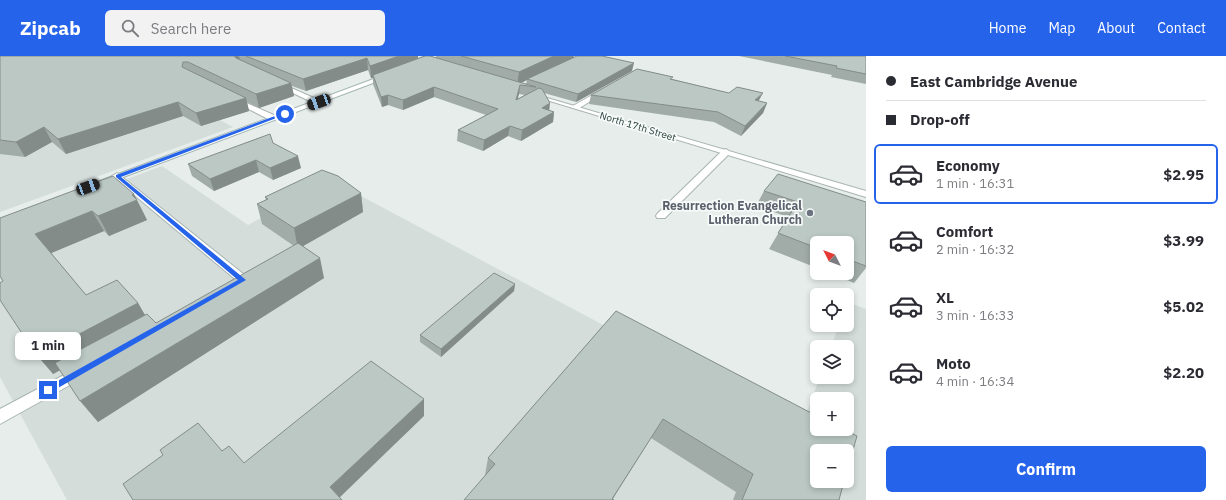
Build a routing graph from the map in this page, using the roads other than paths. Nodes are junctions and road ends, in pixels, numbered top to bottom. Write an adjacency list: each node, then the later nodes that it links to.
1 (393, 74): 6 (street)
2 (270, 80): 6 (street)
3 (607, 89): 7 (street)
4 (523, 91): 7 (street, North 17th Street)
5 (224, 94): 8 (street)
6 (319, 102): 8 (street)
7 (575, 107): 9 (street, North 17th Street)
8 (273, 118): 10 (street)
9 (726, 152): 12 (street, North 17th Street); 13 (street)
10 (117, 176): 11 (street); 14 (street)
11 (88, 187)
12 (866, 194)
13 (661, 216)
14 (222, 292)
15 (90, 366): 16 (street)
16 (0, 417)

